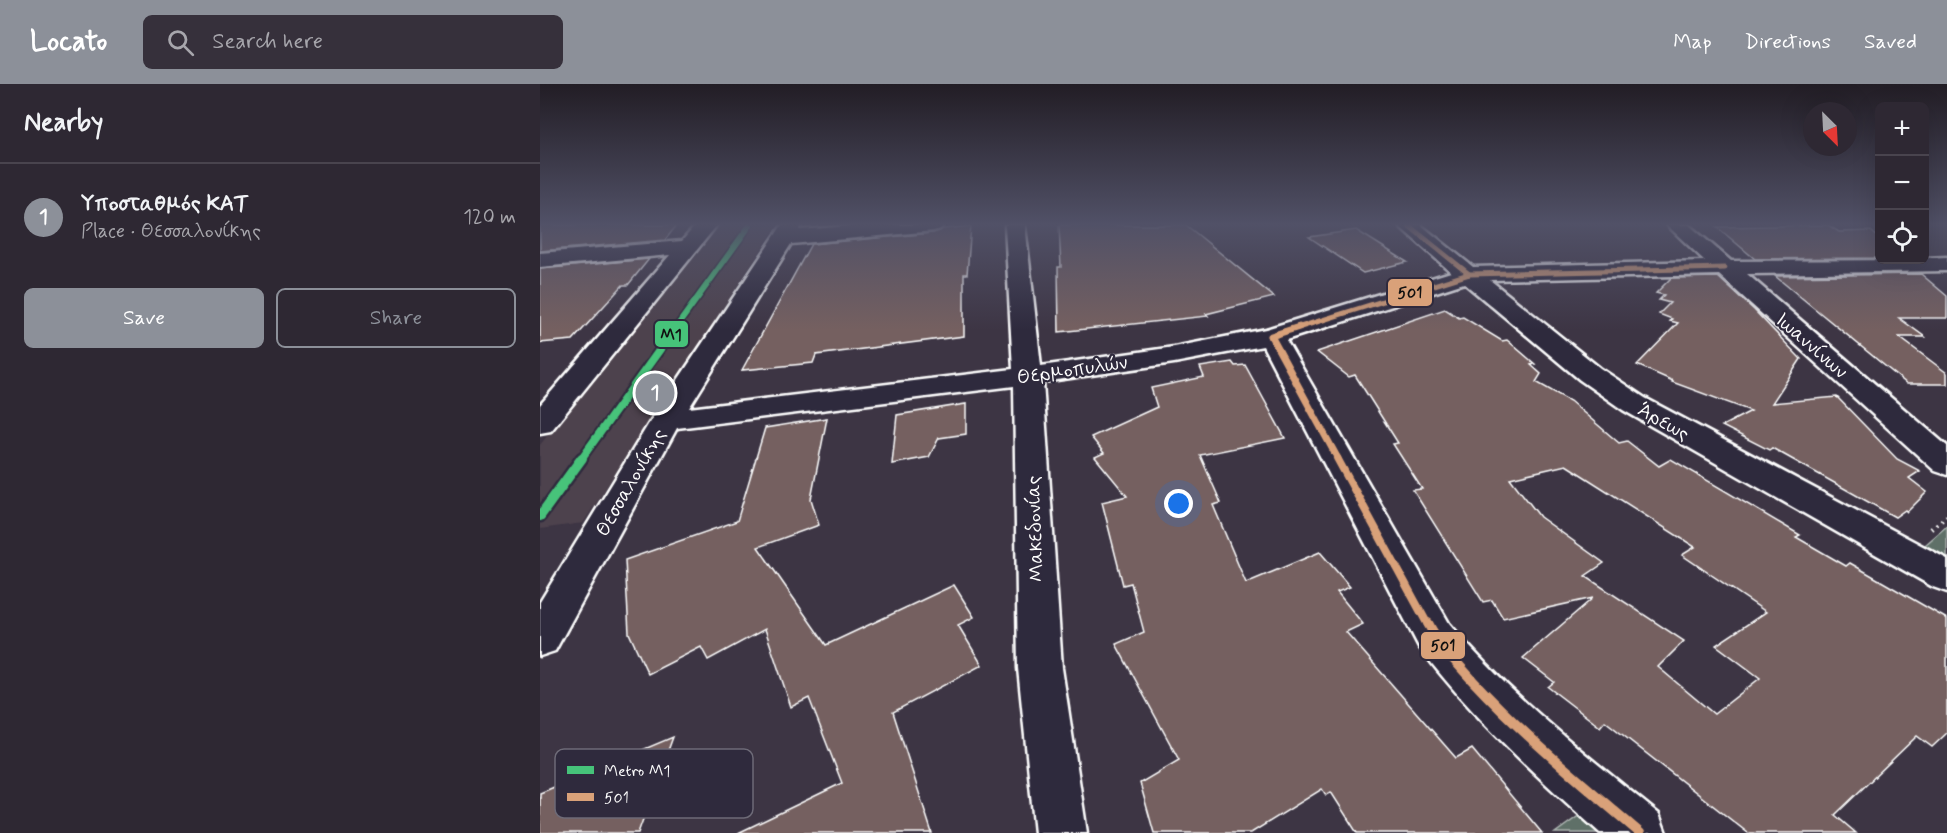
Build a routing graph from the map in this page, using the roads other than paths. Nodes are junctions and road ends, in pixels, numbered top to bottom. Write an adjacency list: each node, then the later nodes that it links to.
1 (677, 260): 12 (street)
2 (770, 260): 11 (street, Θεσσαλονίκης)
3 (1018, 260): 10 (street, Μακεδονίας)
4 (1452, 260): 8 (street, Άρεως)
5 (1716, 260): 7 (street, Ιωαννίνων)
6 (1947, 264): 7 (street, Θερμοπυλών)
7 (1725, 268): 8 (street, Θερμοπυλών); 13 (street, Ιωαννίνων)
8 (1469, 274): 9 (street, Θερμοπυλών); 14 (street, Άρεως)
9 (1271, 336): 10 (street, Θερμοπυλών); 17 (street)
10 (1028, 376): 11 (street, Θερμοπυλών); 16 (street, Μακεδονίας)
11 (666, 420): 15 (street, Θεσσαλονίκης)
12 (540, 424)
13 (1947, 464)
14 (1947, 577)
15 (540, 639)
16 (1061, 833)
17 (1640, 833)

